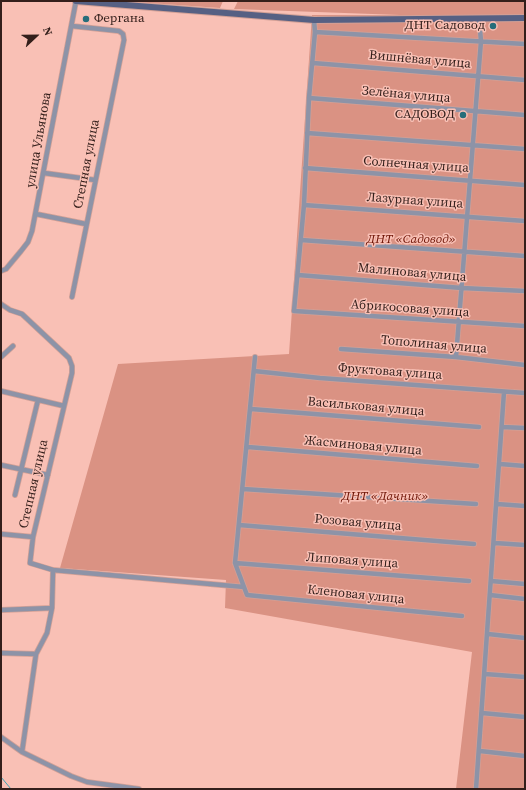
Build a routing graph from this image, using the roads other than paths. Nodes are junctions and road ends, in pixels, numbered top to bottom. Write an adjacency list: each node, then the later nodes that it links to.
1 (76, 1): 4 (main road); 5 (street, улица Ульянова)
2 (479, 18): 3 (main road); 4 (main road); 7 (street)
3 (525, 18)
4 (314, 20): 6 (street)
5 (72, 26): 19 (street, улица Ульянова); 20 (street, Степная улица)
6 (315, 32): 7 (street); 9 (street)
7 (481, 41): 8 (street); 10 (street)
8 (525, 44)
9 (313, 63): 10 (street, Вишнёвая улица); 12 (street)
10 (478, 76): 11 (street, Вишнёвая улица); 13 (street)
11 (525, 80)
12 (309, 98): 13 (street, Зелёная улица); 15 (street)
13 (476, 112): 14 (street, Зелёная улица); 16 (street)
14 (525, 115)
15 (307, 133): 16 (street); 18 (street)
16 (473, 145): 17 (street); 21 (street)
17 (525, 149)
18 (305, 168): 21 (street, Солнечная улица); 23 (street)
19 (44, 173): 20 (street); 24 (street, улица Ульянова)
20 (95, 180): 27 (street, Степная улица)
21 (470, 180): 22 (street, Солнечная улица); 25 (street)
22 (525, 185)
23 (304, 205): 25 (street, Лазурная улица); 28 (street)
24 (36, 214): 27 (street); 31 (street, улица Ульянова)
25 (468, 216): 26 (street, Лазурная улица); 29 (street)
26 (525, 221)
27 (86, 224): 35 (street, Степная улица)
28 (301, 240): 29 (street); 32 (street)
29 (465, 251): 30 (street); 33 (street)
30 (525, 256)
31 (1, 271)
32 (298, 275): 33 (street, Малиновая улица); 37 (street, Абрикосовая улица)
33 (462, 288): 34 (street, Малиновая улица); 37 (street)
34 (525, 291)
35 (72, 298)
36 (1, 304): 50 (street, Степная улица)
37 (460, 323): 38 (street, Абрикосовая улица); 43 (street)
38 (525, 326)
39 (13, 346): 41 (street)
40 (341, 349): 43 (street, Тополиная улица)
41 (1, 357)
42 (255, 357): 45 (street)
43 (456, 357): 44 (street, Тополиная улица)
44 (525, 365)
45 (254, 371): 47 (street, Фруктовая улица); 51 (street)
46 (1, 391): 49 (street)
47 (504, 392): 48 (street, Фруктовая улица); 53 (street)
48 (525, 394)
49 (38, 400): 50 (street); 60 (street)
50 (64, 406): 61 (street, Степная улица)
51 (251, 409): 52 (street, Васильковая улица); 55 (street)
52 (479, 427)
53 (502, 427): 54 (street); 56 (street)
54 (525, 428)
55 (248, 447): 58 (street, Жасминовая улица); 62 (street)
56 (500, 464): 59 (street); 65 (street)
57 (1, 465): 60 (street)
58 (477, 466)
59 (525, 466)
60 (22, 468): 61 (street); 63 (street)
61 (48, 475): 69 (street, Степная улица)
62 (243, 489): 64 (street); 67 (street)
63 (15, 495)
64 (476, 504)
65 (496, 504): 66 (street); 70 (street)
66 (525, 506)
67 (240, 525): 71 (street, Розовая улица); 73 (street)
68 (1, 534): 69 (street)
69 (33, 537): 74 (street, Степная улица)
70 (495, 543): 72 (street); 76 (street)
71 (474, 544)
72 (525, 545)
73 (235, 563): 75 (street, Липовая улица); 78 (street)
74 (53, 570): 78 (street); 81 (street)
75 (468, 581)
76 (491, 581): 77 (street); 79 (street)
77 (525, 584)
78 (244, 587): 83 (street, Кленовая улица)
79 (490, 596): 80 (street); 84 (street)
80 (525, 599)
81 (52, 608): 82 (street); 87 (street)
82 (1, 610)
83 (462, 616)
84 (488, 634): 85 (street); 88 (street)
85 (525, 638)
86 (1, 653): 87 (street)
87 (36, 654): 94 (street)
88 (485, 674): 89 (street); 90 (street)
89 (525, 678)
90 (482, 713): 91 (street); 93 (street)
91 (525, 717)
92 (1, 737): 94 (street)
93 (480, 751): 95 (street); 97 (street)
94 (22, 752): 96 (street)
95 (525, 756)
96 (139, 789)
97 (476, 789)

